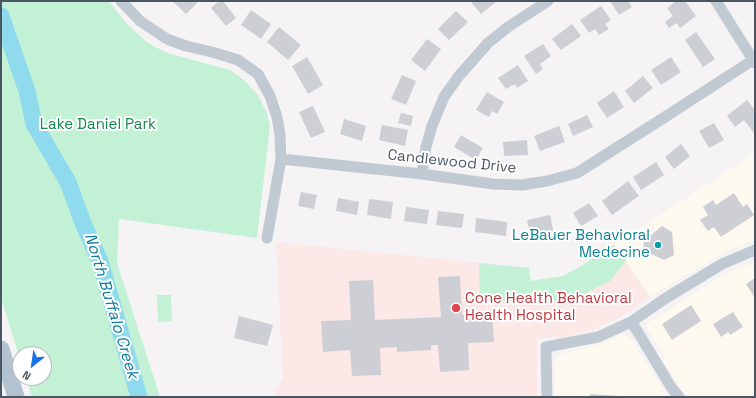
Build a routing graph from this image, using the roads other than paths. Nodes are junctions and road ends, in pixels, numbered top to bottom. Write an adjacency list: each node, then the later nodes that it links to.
1 (122, 1): 5 (street)
2 (716, 1): 4 (street)
3 (543, 2): 6 (street)
4 (754, 61): 6 (street, Candlewood Drive)
5 (281, 159): 6 (street, Candlewood Drive); 7 (street)
6 (422, 174)
7 (267, 238)
8 (755, 250): 9 (street)
9 (631, 322): 12 (street); 13 (street)
10 (1, 349): 11 (main road)
11 (16, 397)
12 (547, 397)
13 (679, 397)

